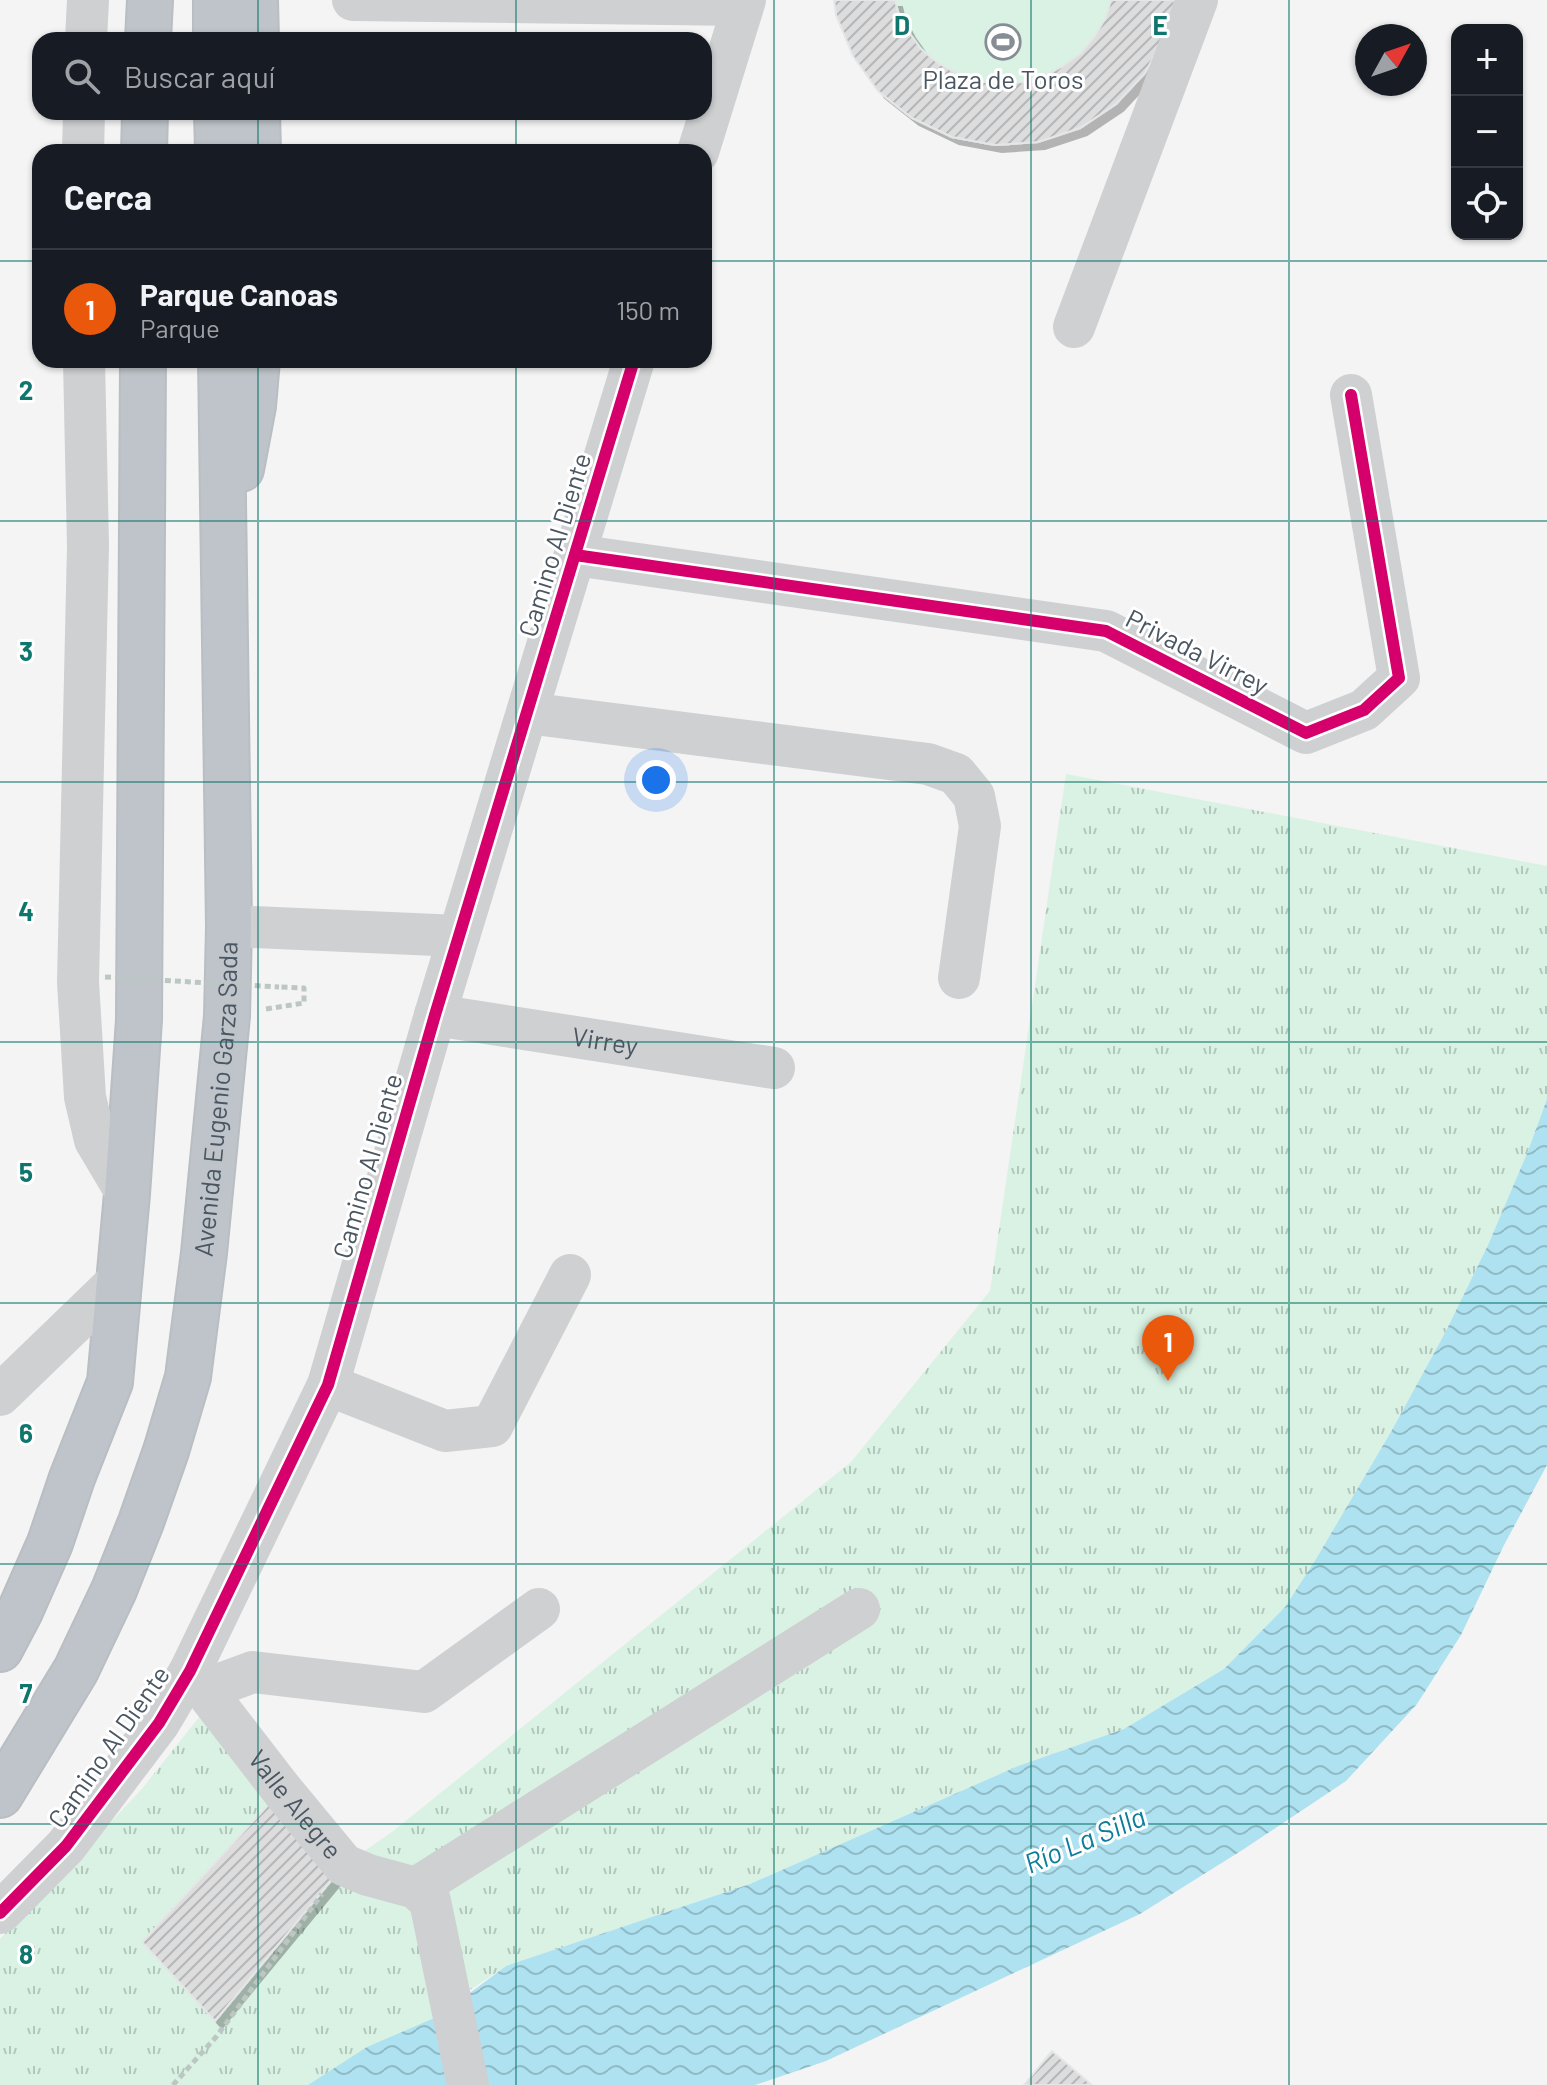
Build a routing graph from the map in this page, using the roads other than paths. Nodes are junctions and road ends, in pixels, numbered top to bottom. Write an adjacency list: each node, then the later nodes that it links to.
1 (88, 0): 8 (street)
2 (150, 0): 9 (highway)
3 (216, 0): 10 (highway)
4 (255, 0): 11 (highway)
5 (353, 0): 7 (street)
6 (1197, 0): 23 (street)
7 (744, 2): 12 (street)
8 (86, 32)
9 (148, 32)
10 (216, 32)
11 (256, 32)
12 (712, 106)
13 (84, 120): 18 (street)
14 (145, 120): 19 (highway)
15 (217, 120): 20 (highway)
16 (257, 120): 21 (highway)
17 (708, 120): 22 (street)
18 (83, 144)
19 (144, 144)
20 (218, 144)
21 (258, 144)
22 (700, 144)
23 (1074, 327)
24 (84, 368): 38 (street)
25 (143, 368): 38 (highway)
26 (221, 368): 30 (highway, Avenida Eugenio Garza Sada)
27 (256, 368): 30 (highway)
28 (632, 368): 31 (street, Camino Al Diente)
29 (1351, 395): 31 (street, Privada Virrey)
30 (223, 516): 33 (highway, Avenida Eugenio Garza Sada)
31 (575, 555): 32 (street, Camino Al Diente)
32 (527, 713): 34 (street, Camino Al Diente); 35 (street)
33 (229, 926): 34 (street); 47 (highway, Avenida Eugenio Garza Sada)
34 (459, 936): 36 (street, Camino Al Diente)
35 (959, 978)
36 (435, 1015): 37 (street, Virrey); 41 (street, Camino Al Diente)
37 (774, 1068)
38 (127, 1194): 40 (highway)
39 (570, 1275): 41 (street)
40 (119, 1280): 42 (street); 45 (highway)
41 (328, 1385): 46 (street, Camino Al Diente)
42 (0, 1395)
43 (539, 1609): 46 (street)
44 (859, 1609): 48 (street)
45 (0, 1649)
46 (197, 1680): 48 (street, Valle Alegre); 49 (street, Camino Al Diente)
47 (0, 1795)
48 (423, 1895): 50 (street)
49 (0, 1913)
50 (468, 2085)

